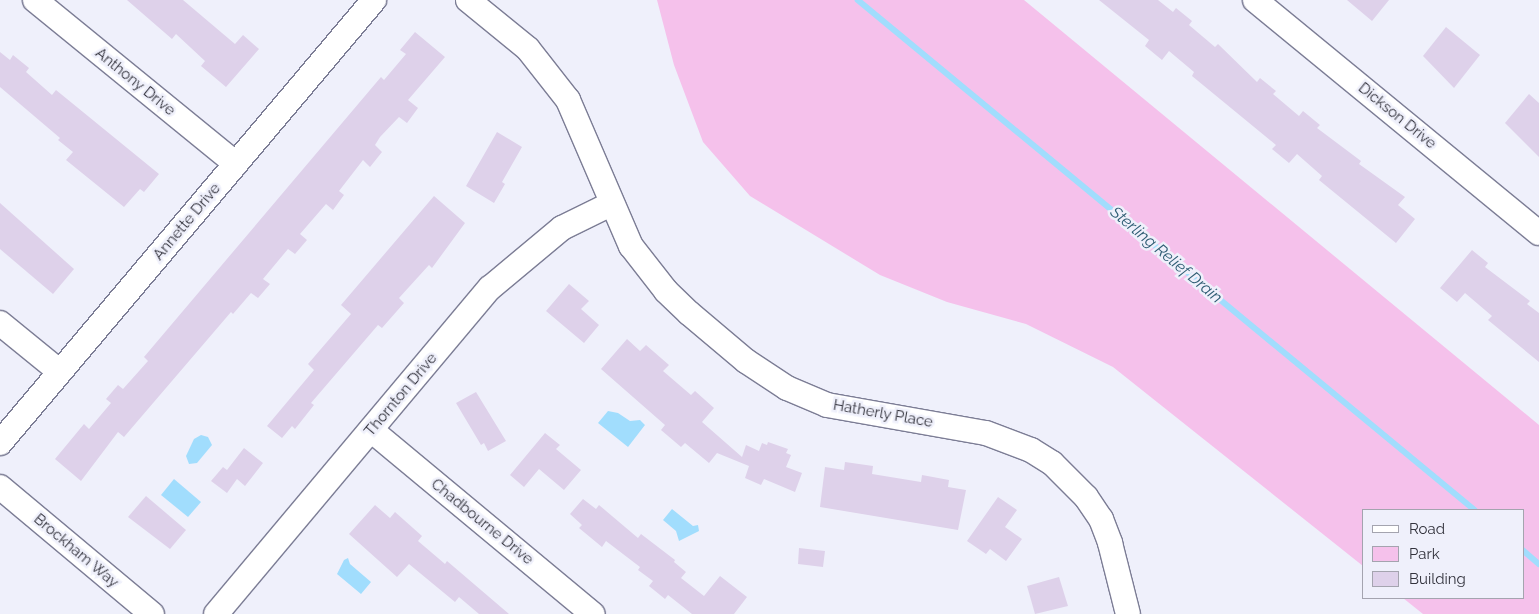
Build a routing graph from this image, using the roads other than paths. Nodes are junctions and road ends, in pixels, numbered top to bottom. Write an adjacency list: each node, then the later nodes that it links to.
1 (35, 0): 5 (street, Anthony Drive)
2 (374, 0): 5 (street, Annette Drive)
3 (468, 0): 6 (street, Hatherly Place)
4 (1255, 0): 7 (street, Dickson Drive)
5 (236, 164): 9 (street, Annette Drive)
6 (611, 204): 10 (street, Thornton Drive); 16 (street, Hatherly Place)
7 (1539, 233)
8 (0, 323): 9 (street)
9 (60, 372): 11 (street, Annette Drive)
10 (371, 430): 14 (street, Thornton Drive); 15 (street, Chadbourne Drive)
11 (0, 443)
12 (0, 487): 13 (street, Brockham Way)
13 (152, 614)
14 (216, 614)
15 (594, 614)
16 (1128, 614)

